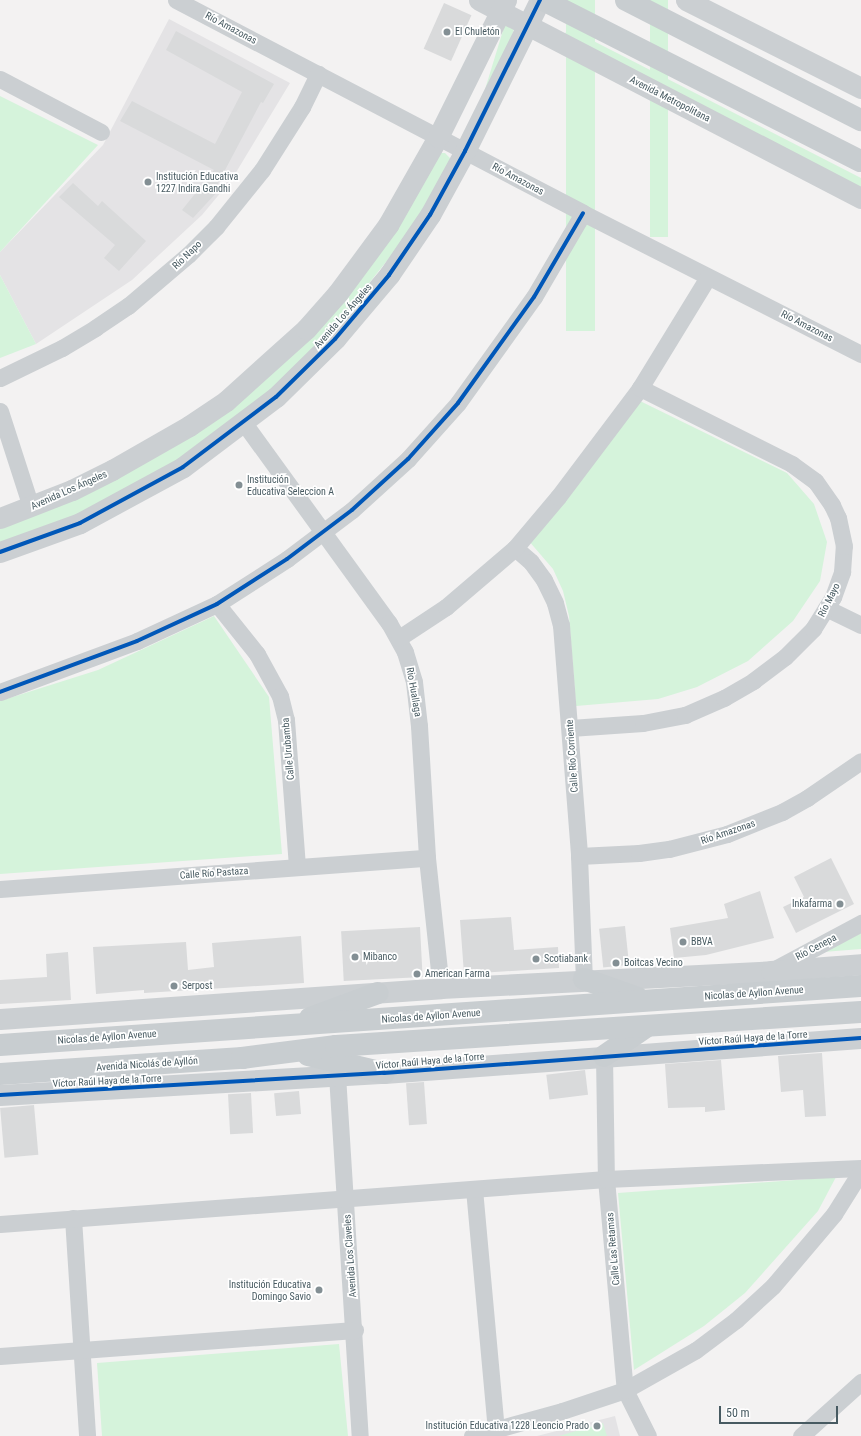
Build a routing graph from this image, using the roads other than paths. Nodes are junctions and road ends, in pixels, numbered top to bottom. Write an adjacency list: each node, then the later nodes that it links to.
1 (176, 0): 9 (street, Río Amazonas)
2 (479, 0): 7 (street, Avenida Metropolitana)
3 (540, 0): 8 (street, Avenida Los Ángeles)
4 (543, 0): 16 (main road)
5 (626, 0): 12 (main road)
6 (686, 0): 11 (street)
7 (504, 6): 8 (street, Avenida Metropolitana); 14 (street, Avenida Los Ángeles)
8 (528, 25): 15 (street, Avenida Los Ángeles); 17 (street, Avenida Metropolitana)
9 (318, 74): 14 (street, Río Amazonas); 21 (street, Río Napo)
10 (0, 79): 13 (street)
11 (861, 88)
12 (861, 120)
13 (101, 132)
14 (438, 137): 15 (street, Río Amazonas); 25 (street, Avenida Los Ángeles)
15 (465, 151): 18 (street, Río Amazonas); 24 (street, Avenida Los Ángeles)
16 (861, 161)
17 (861, 198)
18 (583, 213): 19 (street, Río Amazonas); 27 (street)
19 (708, 277): 20 (street, Río Amazonas); 22 (street)
20 (861, 354)
21 (0, 378)
22 (640, 388): 28 (street); 31 (street, Río Mayo)
23 (0, 411): 25 (street)
24 (244, 423): 27 (street, Rio Huallaga); 29 (street, Avenida Los Ángeles)
25 (31, 507): 26 (street, Avenida Los Ángeles)
26 (0, 518)
27 (323, 533): 30 (street); 33 (street, Rio Huallaga)
28 (514, 548): 33 (street); 35 (street, Calle Río Corriente)
29 (0, 552)
30 (218, 604): 34 (street); 39 (street, Calle Urubamba)
31 (826, 608): 32 (street); 35 (street, Río Mayo)
32 (861, 625)
33 (399, 638): 38 (street, Rio Huallaga)
34 (0, 692)
35 (570, 728): 37 (street, Calle Río Corriente)
36 (861, 762): 37 (street, Río Amazonas)
37 (579, 856): 44 (street, Calle Río Corriente)
38 (427, 858): 39 (street, Calle Río Pastaza); 46 (street, Rio Huallaga)
39 (297, 867): 40 (street, Calle Río Pastaza)
40 (0, 889)
41 (861, 923): 43 (street, Río Cenepa)
42 (861, 964): 43 (street)
43 (771, 971): 44 (street)
44 (584, 979): 46 (street); 48 (main road)
45 (861, 986): 48 (main road, Nicolas de Ayllon Avenue)
46 (441, 988): 47 (street)
47 (378, 993): 50 (street); 51 (main road)
48 (647, 1001): 51 (main road, Nicolas de Ayllon Avenue)
49 (861, 1012): 52 (main road)
50 (0, 1019)
51 (292, 1025): 54 (main road, Nicolas de Ayllon Avenue)
52 (646, 1027): 55 (main road); 56 (main road)
53 (861, 1042): 56 (street, Víctor Raúl Haya de la Torre)
54 (0, 1044)
55 (293, 1052): 57 (main road); 58 (main road, Avenida Nicolás de Ayllón)
56 (604, 1056): 57 (street, Víctor Raúl Haya de la Torre); 62 (street, Calle Las Retamas)
57 (384, 1073): 59 (street, Víctor Raúl Haya de la Torre)
58 (0, 1074)
59 (337, 1076): 60 (street, Víctor Raúl Haya de la Torre); 64 (street, Avenida Los Claveles)
60 (0, 1095)
61 (861, 1169): 62 (street); 71 (street)
62 (606, 1179): 63 (street); 71 (street, Calle Las Retamas)
63 (474, 1189): 64 (street); 72 (street)
64 (346, 1198): 65 (street); 67 (street, Avenida Los Claveles)
65 (73, 1218): 66 (street); 68 (street)
66 (0, 1224)
67 (355, 1330): 68 (street); 74 (street, Avenida Los Claveles)
68 (82, 1350): 69 (street); 73 (street)
69 (0, 1356)
70 (861, 1382): 77 (street)
71 (625, 1390): 72 (street); 76 (street, Calle Las Retamas)
72 (496, 1430): 75 (street)
73 (87, 1436)
74 (360, 1436)
75 (472, 1436)
76 (648, 1436)
77 (801, 1436)

